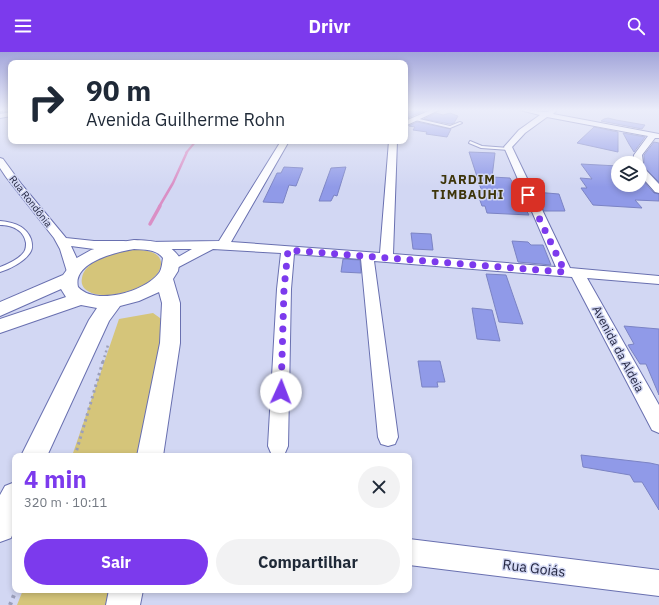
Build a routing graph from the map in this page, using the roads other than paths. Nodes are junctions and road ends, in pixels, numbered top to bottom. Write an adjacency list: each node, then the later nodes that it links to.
1 (518, 136): 6 (street)
2 (656, 136): 7 (street)
3 (470, 142): 6 (lane)
4 (283, 144): 16 (street)
5 (393, 144): 19 (street)
6 (509, 149): 22 (street, Avenida da Aldeia)
7 (638, 156)
8 (0, 161): 10 (street, Rua Rondônia)
9 (647, 177): 11 (street)
10 (5, 179): 13 (street, Rua Rondônia)
11 (659, 190)
12 (0, 223): 20 (lane)
13 (62, 241): 14 (street); 23 (street, Rua Rondônia)
14 (124, 245): 15 (street); 23 (street)
15 (152, 245): 16 (street); 21 (street)
16 (220, 245): 17 (street); 21 (street)
17 (288, 250): 18 (street); 33 (street)
18 (367, 256): 19 (street); 32 (street)
19 (386, 258): 22 (street)
20 (0, 270)
21 (167, 273): 25 (street); 28 (street)
22 (571, 273): 24 (street); 31 (street, Avenida da Aldeia)
23 (71, 275): 26 (street); 29 (street)
24 (659, 280)
25 (136, 296): 27 (street); 28 (street)
26 (80, 299): 27 (street); 30 (street)
27 (113, 302): 34 (street)
28 (171, 303): 35 (street)
29 (0, 310)
30 (0, 326)
31 (659, 424)
32 (388, 437)
33 (278, 446)
34 (35, 453)
35 (151, 453)
36 (12, 502): 37 (street)
37 (0, 527)
38 (412, 552): 39 (street, Rua Goiás)
39 (659, 583)
40 (125, 593): 41 (street)
41 (123, 605)

